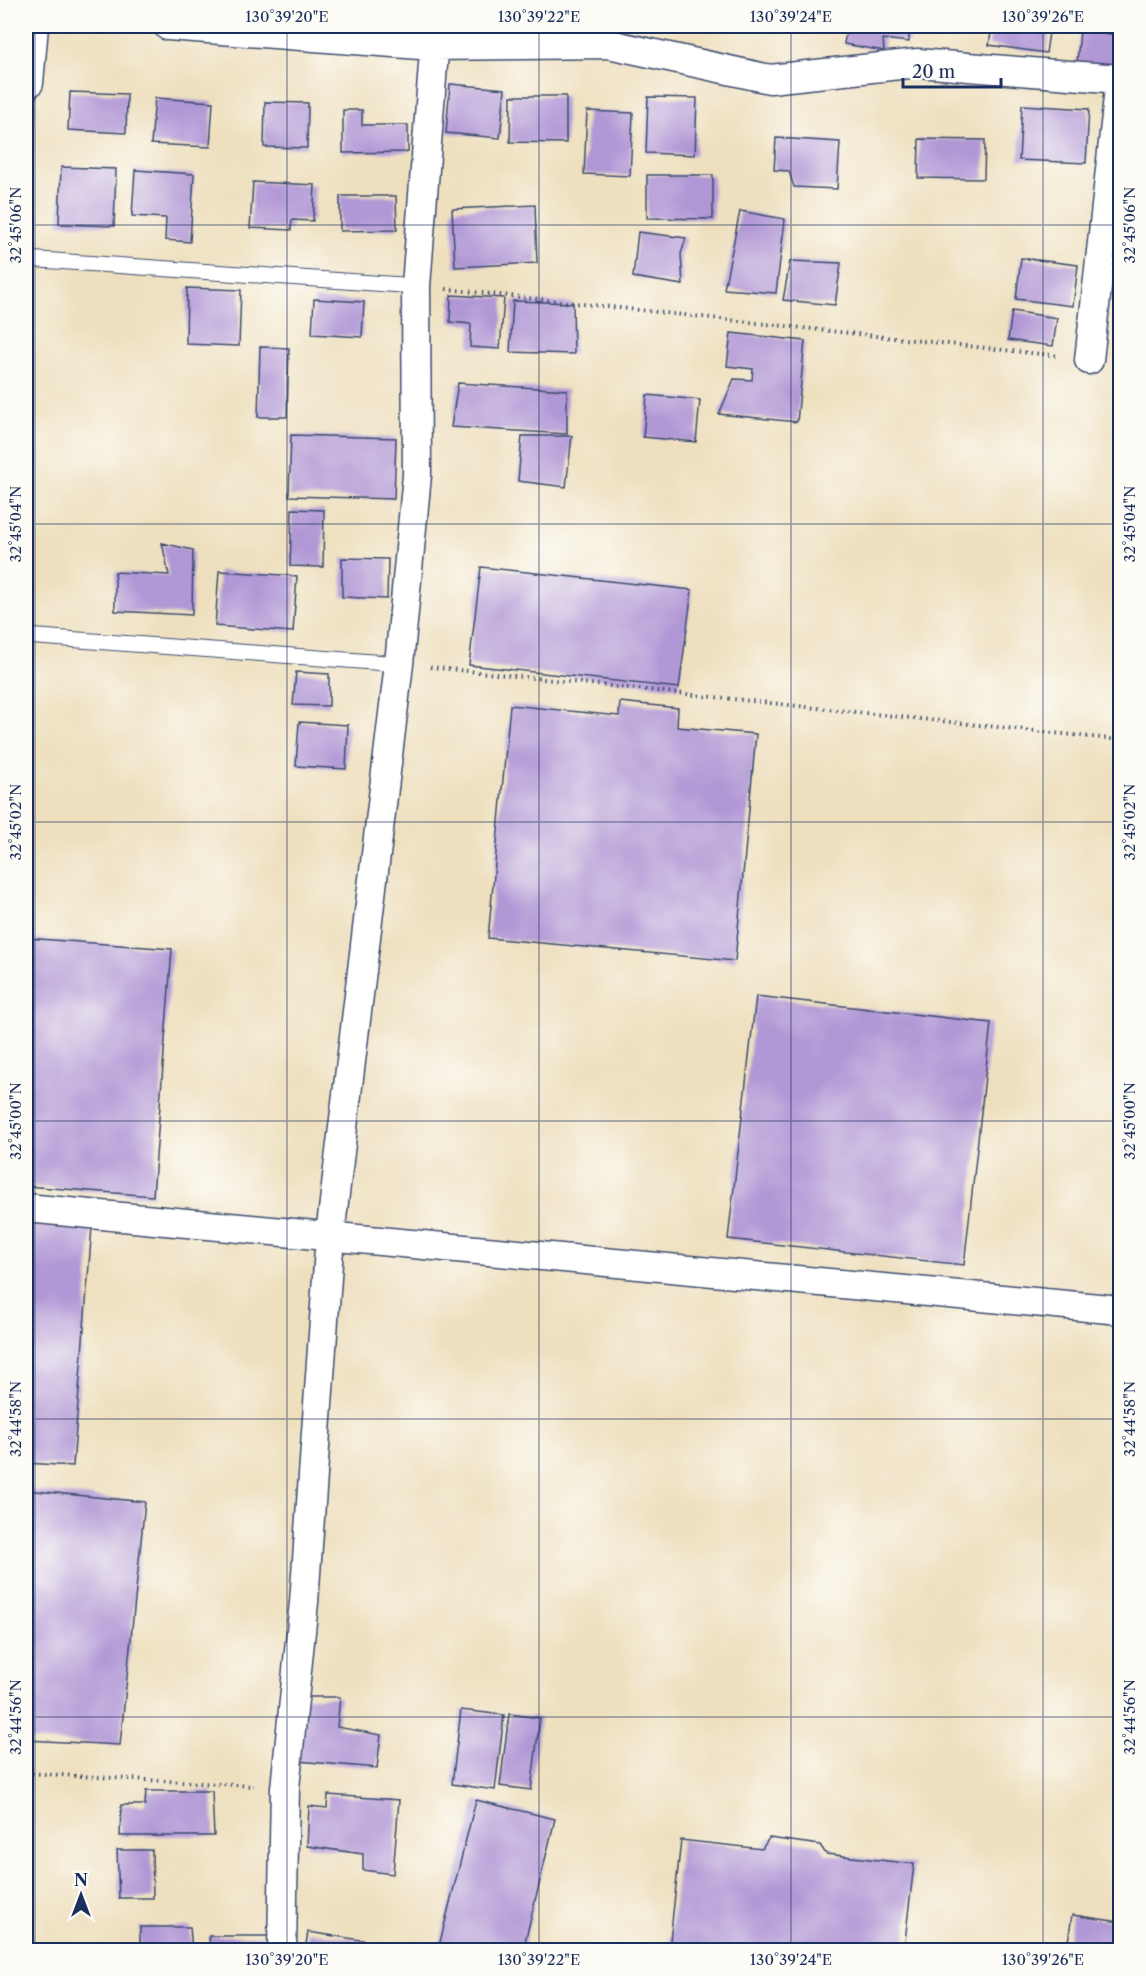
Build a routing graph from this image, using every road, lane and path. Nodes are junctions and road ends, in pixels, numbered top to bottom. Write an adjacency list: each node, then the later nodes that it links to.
1 (34, 26): 4 (street)
2 (168, 26): 3 (street)
3 (434, 36): 7 (street); 8 (street)
4 (27, 83): 5 (lane)
5 (26, 147)
6 (26, 259): 7 (lane)
7 (416, 286): 8 (path); 10 (street)
8 (1089, 360)
9 (26, 636): 10 (lane)
10 (399, 664): 11 (path); 13 (street)
11 (1120, 740)
12 (26, 1208): 13 (street)
13 (330, 1235): 14 (street); 16 (street)
14 (1120, 1310)
15 (26, 1773): 16 (path)
16 (285, 1788): 17 (street)
17 (282, 1950)

